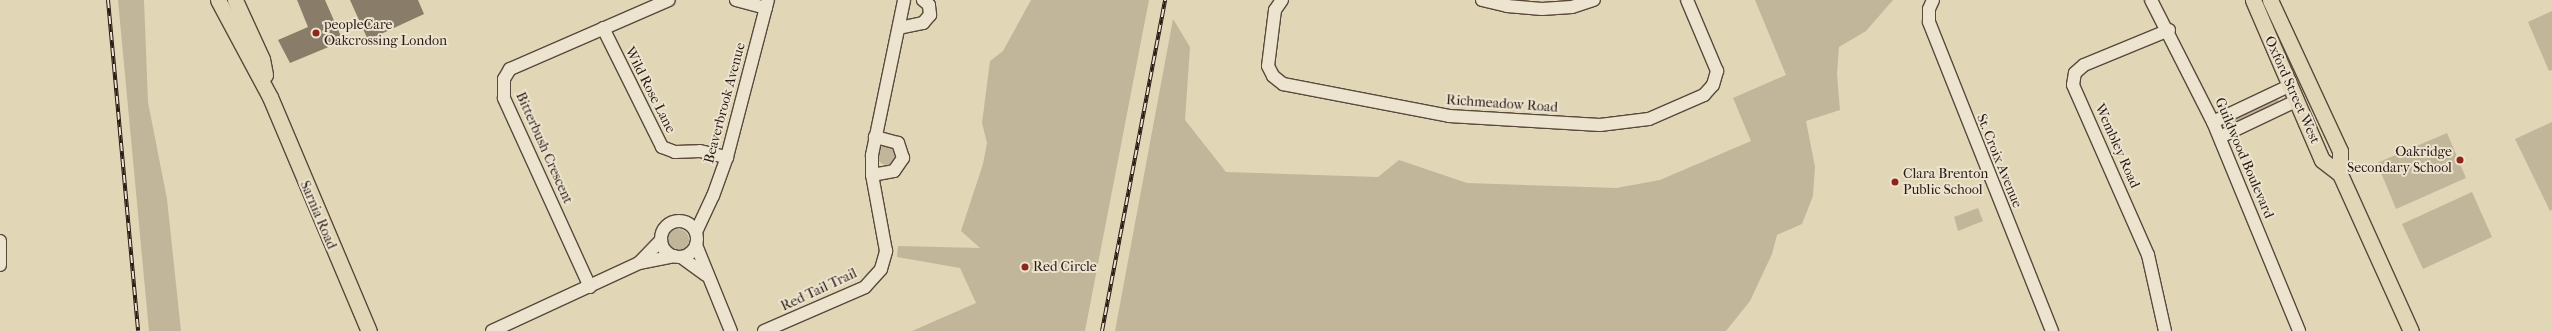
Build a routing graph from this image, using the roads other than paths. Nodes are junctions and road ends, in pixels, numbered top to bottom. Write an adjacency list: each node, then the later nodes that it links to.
1 (218, 0): 20 (main road, Sarnia Road)
2 (235, 0): 20 (main road, Sarnia Road)
3 (669, 0): 16 (street, Bitterbush Crescent)
4 (736, 0): 15 (street)
5 (904, 0): 17 (street, Red Tail Trail)
6 (923, 0): 17 (street)
7 (1282, 0): 10 (street, Richmeadow Road)
8 (1482, 0): 9 (street)
9 (1594, 0)
10 (1687, 0)
11 (1933, 0): 43 (street, St. Croix Avenue)
12 (2151, 0): 18 (street, Guildwood Boulevard)
13 (2253, 0): 19 (main road, Oxford Street West)
14 (2270, 0): 26 (main road, Oxford Street West)
15 (767, 4): 25 (street, Beaverbrook Avenue)
16 (603, 28): 25 (street, Wild Rose Lane); 38 (street, Bitterbush Crescent)
17 (899, 28): 23 (street, Red Tail Trail)
18 (2169, 30): 22 (street, Guildwood Boulevard); 44 (street, Wembley Road)
19 (2291, 85): 21 (main road, Oxford Street West); 22 (street)
20 (270, 97): 39 (main road, Sarnia Road)
21 (2298, 100): 24 (street); 26 (main road, Oxford Street West)
22 (2213, 122): 24 (street, Guildwood Boulevard)
23 (874, 137): 27 (street, Red Tail Trail); 27 (street)
24 (2220, 137): 45 (street, Guildwood Boulevard)
25 (727, 157): 28 (street, Beaverbrook Avenue)
26 (2340, 174): 46 (main road, Oxford Street West)
27 (872, 175): 42 (street, Red Tail Trail)
28 (704, 212): 29 (street); 30 (street, Beaverbrook Avenue)
29 (684, 222): 30 (street); 31 (street)
30 (696, 232): 33 (street)
31 (662, 240): 34 (street); 35 (street)
32 (0, 241): 36 (street)
33 (696, 245): 34 (street); 37 (street)
34 (677, 256): 35 (street); 37 (street)
35 (639, 263): 38 (street)
36 (0, 265)
37 (706, 275): 41 (street)
38 (590, 287): 40 (street)
39 (369, 331)
40 (492, 331)
41 (731, 331)
42 (764, 331)
43 (2052, 331)
44 (2165, 331)
45 (2300, 331)
46 (2412, 331)

